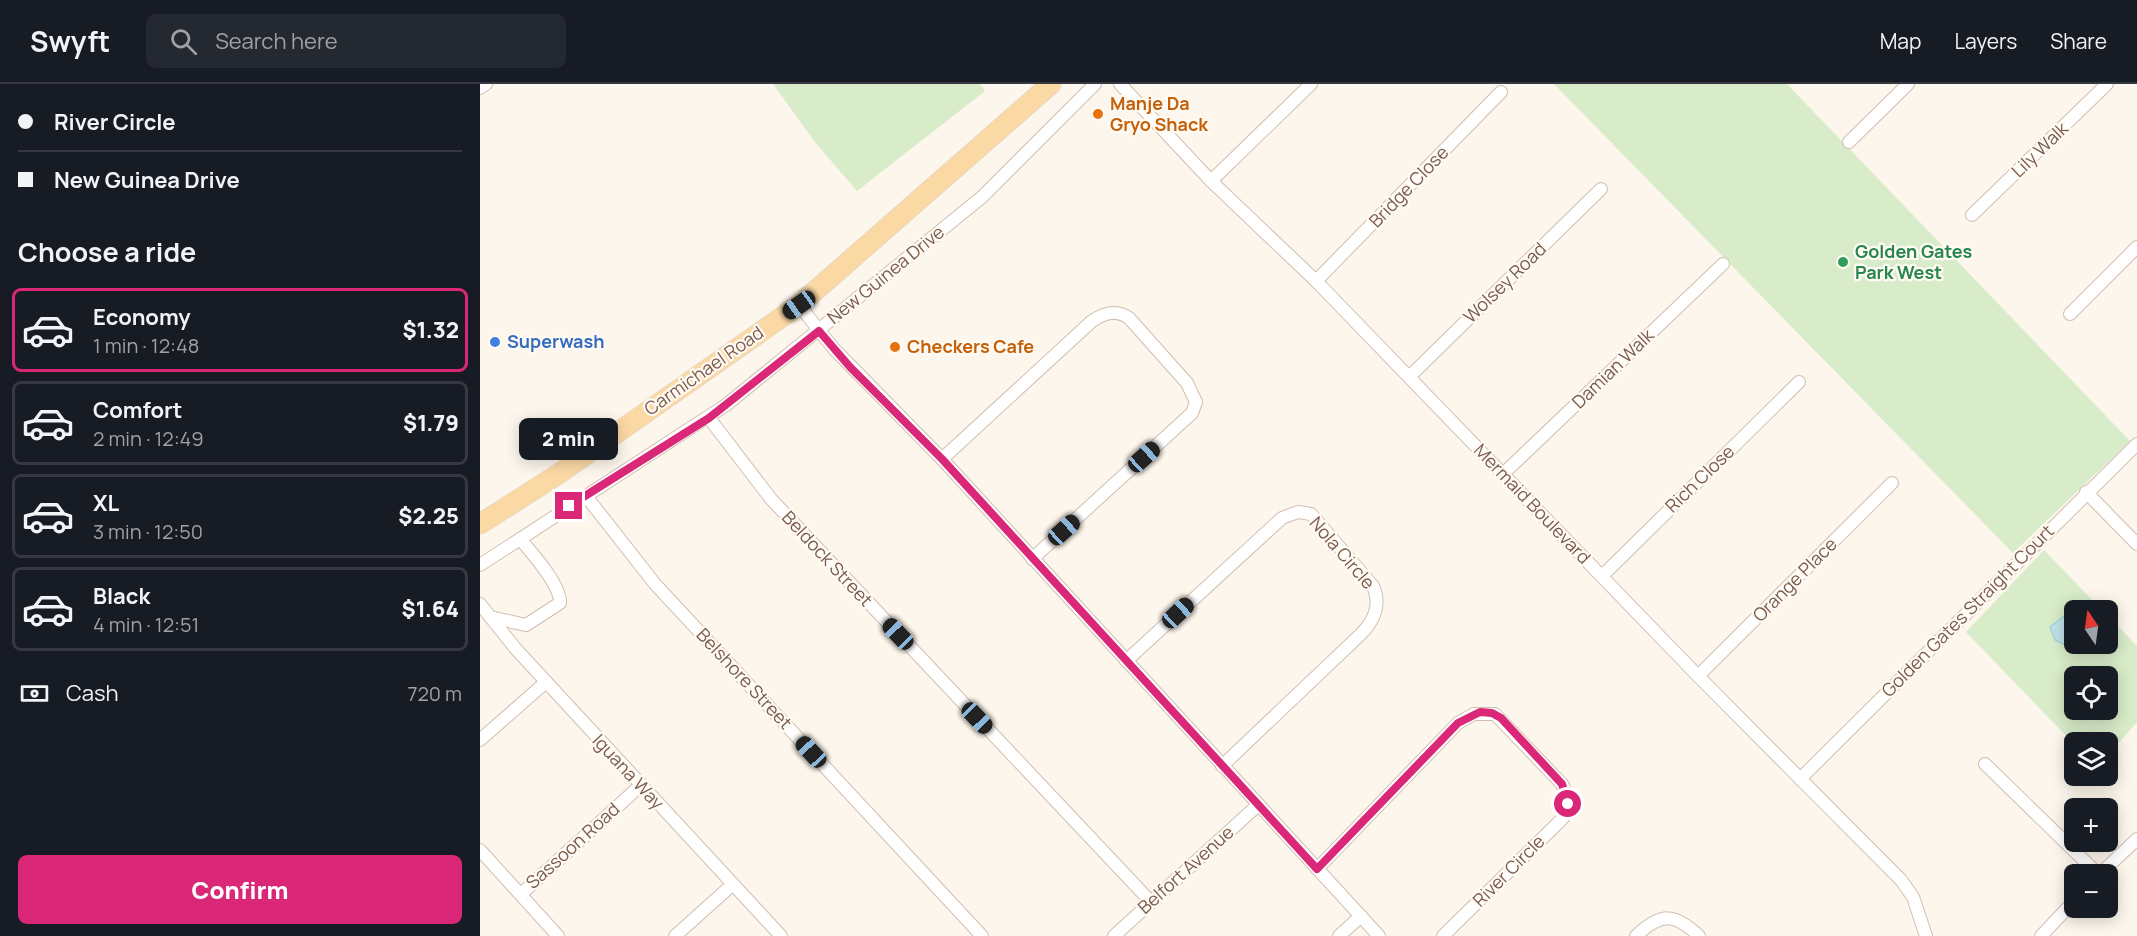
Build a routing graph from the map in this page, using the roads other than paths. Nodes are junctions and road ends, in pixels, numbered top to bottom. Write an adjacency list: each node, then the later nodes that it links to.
1 (486, 84): 8 (street)
2 (1095, 84): 19 (street, New Guinea Drive)
3 (1120, 84): 11 (street, Mermaid Boulevard)
4 (1311, 84): 11 (street)
5 (1908, 84): 10 (street)
6 (2107, 84): 13 (street, Lily Walk)
7 (1042, 87): 17 (main road, Carmichael Road)
8 (480, 88)
9 (1501, 92): 16 (street, Bridge Close)
10 (1849, 142)
11 (1211, 180): 16 (street, Mermaid Boulevard)
12 (1601, 189): 20 (street, Wolsey Road)
13 (1972, 215)
14 (2137, 247): 18 (street)
15 (1723, 264): 25 (street, Damian Walk)
16 (1316, 281): 20 (street, Mermaid Boulevard)
17 (799, 305): 19 (street); 29 (main road, Carmichael Road)
18 (2070, 314)
19 (819, 331): 22 (street, New Guinea Drive); 24 (street)
20 (1409, 377): 25 (street, Mermaid Boulevard)
21 (1799, 382): 34 (street, Rich Close)
22 (709, 418): 28 (street, New Guinea Drive); 53 (street, Beldock Street)
23 (2137, 444): 27 (street, Golden Gates Straight Court)
24 (942, 459): 32 (street); 32 (street)
25 (1503, 474): 34 (street, Mermaid Boulevard)
26 (1892, 483): 38 (street, Orange Place)
27 (2086, 492): 31 (street); 43 (street, Golden Gates Straight Court)
28 (586, 496): 30 (street, New Guinea Drive); 59 (street, Belshore Street)
29 (480, 524)
30 (520, 539): 33 (street, New Guinea Drive); 36 (street)
31 (2137, 544)
32 (1032, 559): 37 (street)
33 (480, 565)
34 (1602, 576): 38 (street, Mermaid Boulevard)
35 (480, 604): 36 (street, Iguana Way)
36 (490, 617): 39 (street, Iguana Way)
37 (1126, 660): 42 (street); 42 (street, Nola Circle)
38 (1698, 676): 43 (street, Mermaid Boulevard)
39 (546, 682): 40 (street); 44 (street, Iguana Way)
40 (480, 740)
41 (1985, 764): 48 (street)
42 (1222, 766): 45 (street)
43 (1800, 779): 66 (street, Mermaid Boulevard)
44 (641, 785): 51 (street, Iguana Way); 52 (street, Sassoon Road)
45 (1258, 804): 50 (street); 53 (street, Belfort Avenue)
46 (2137, 839): 49 (street)
47 (480, 849): 52 (street)
48 (2089, 864)
49 (2110, 864)
50 (1317, 869): 55 (street); 63 (street, River Circle)
51 (732, 885): 57 (street); 58 (street, Iguana Way)
52 (521, 894): 56 (street, Sassoon Road)
53 (1151, 902): 60 (street, Belfort Avenue)
54 (2064, 912): 67 (street)
55 (1360, 916): 61 (street); 62 (street)
56 (558, 936)
57 (675, 936)
58 (781, 936)
59 (982, 936)
60 (1114, 936)
61 (1339, 936)
62 (1380, 936)
63 (1443, 936)
64 (1636, 936): 65 (street)
65 (1699, 936)
66 (1926, 936)
67 (2041, 936)

